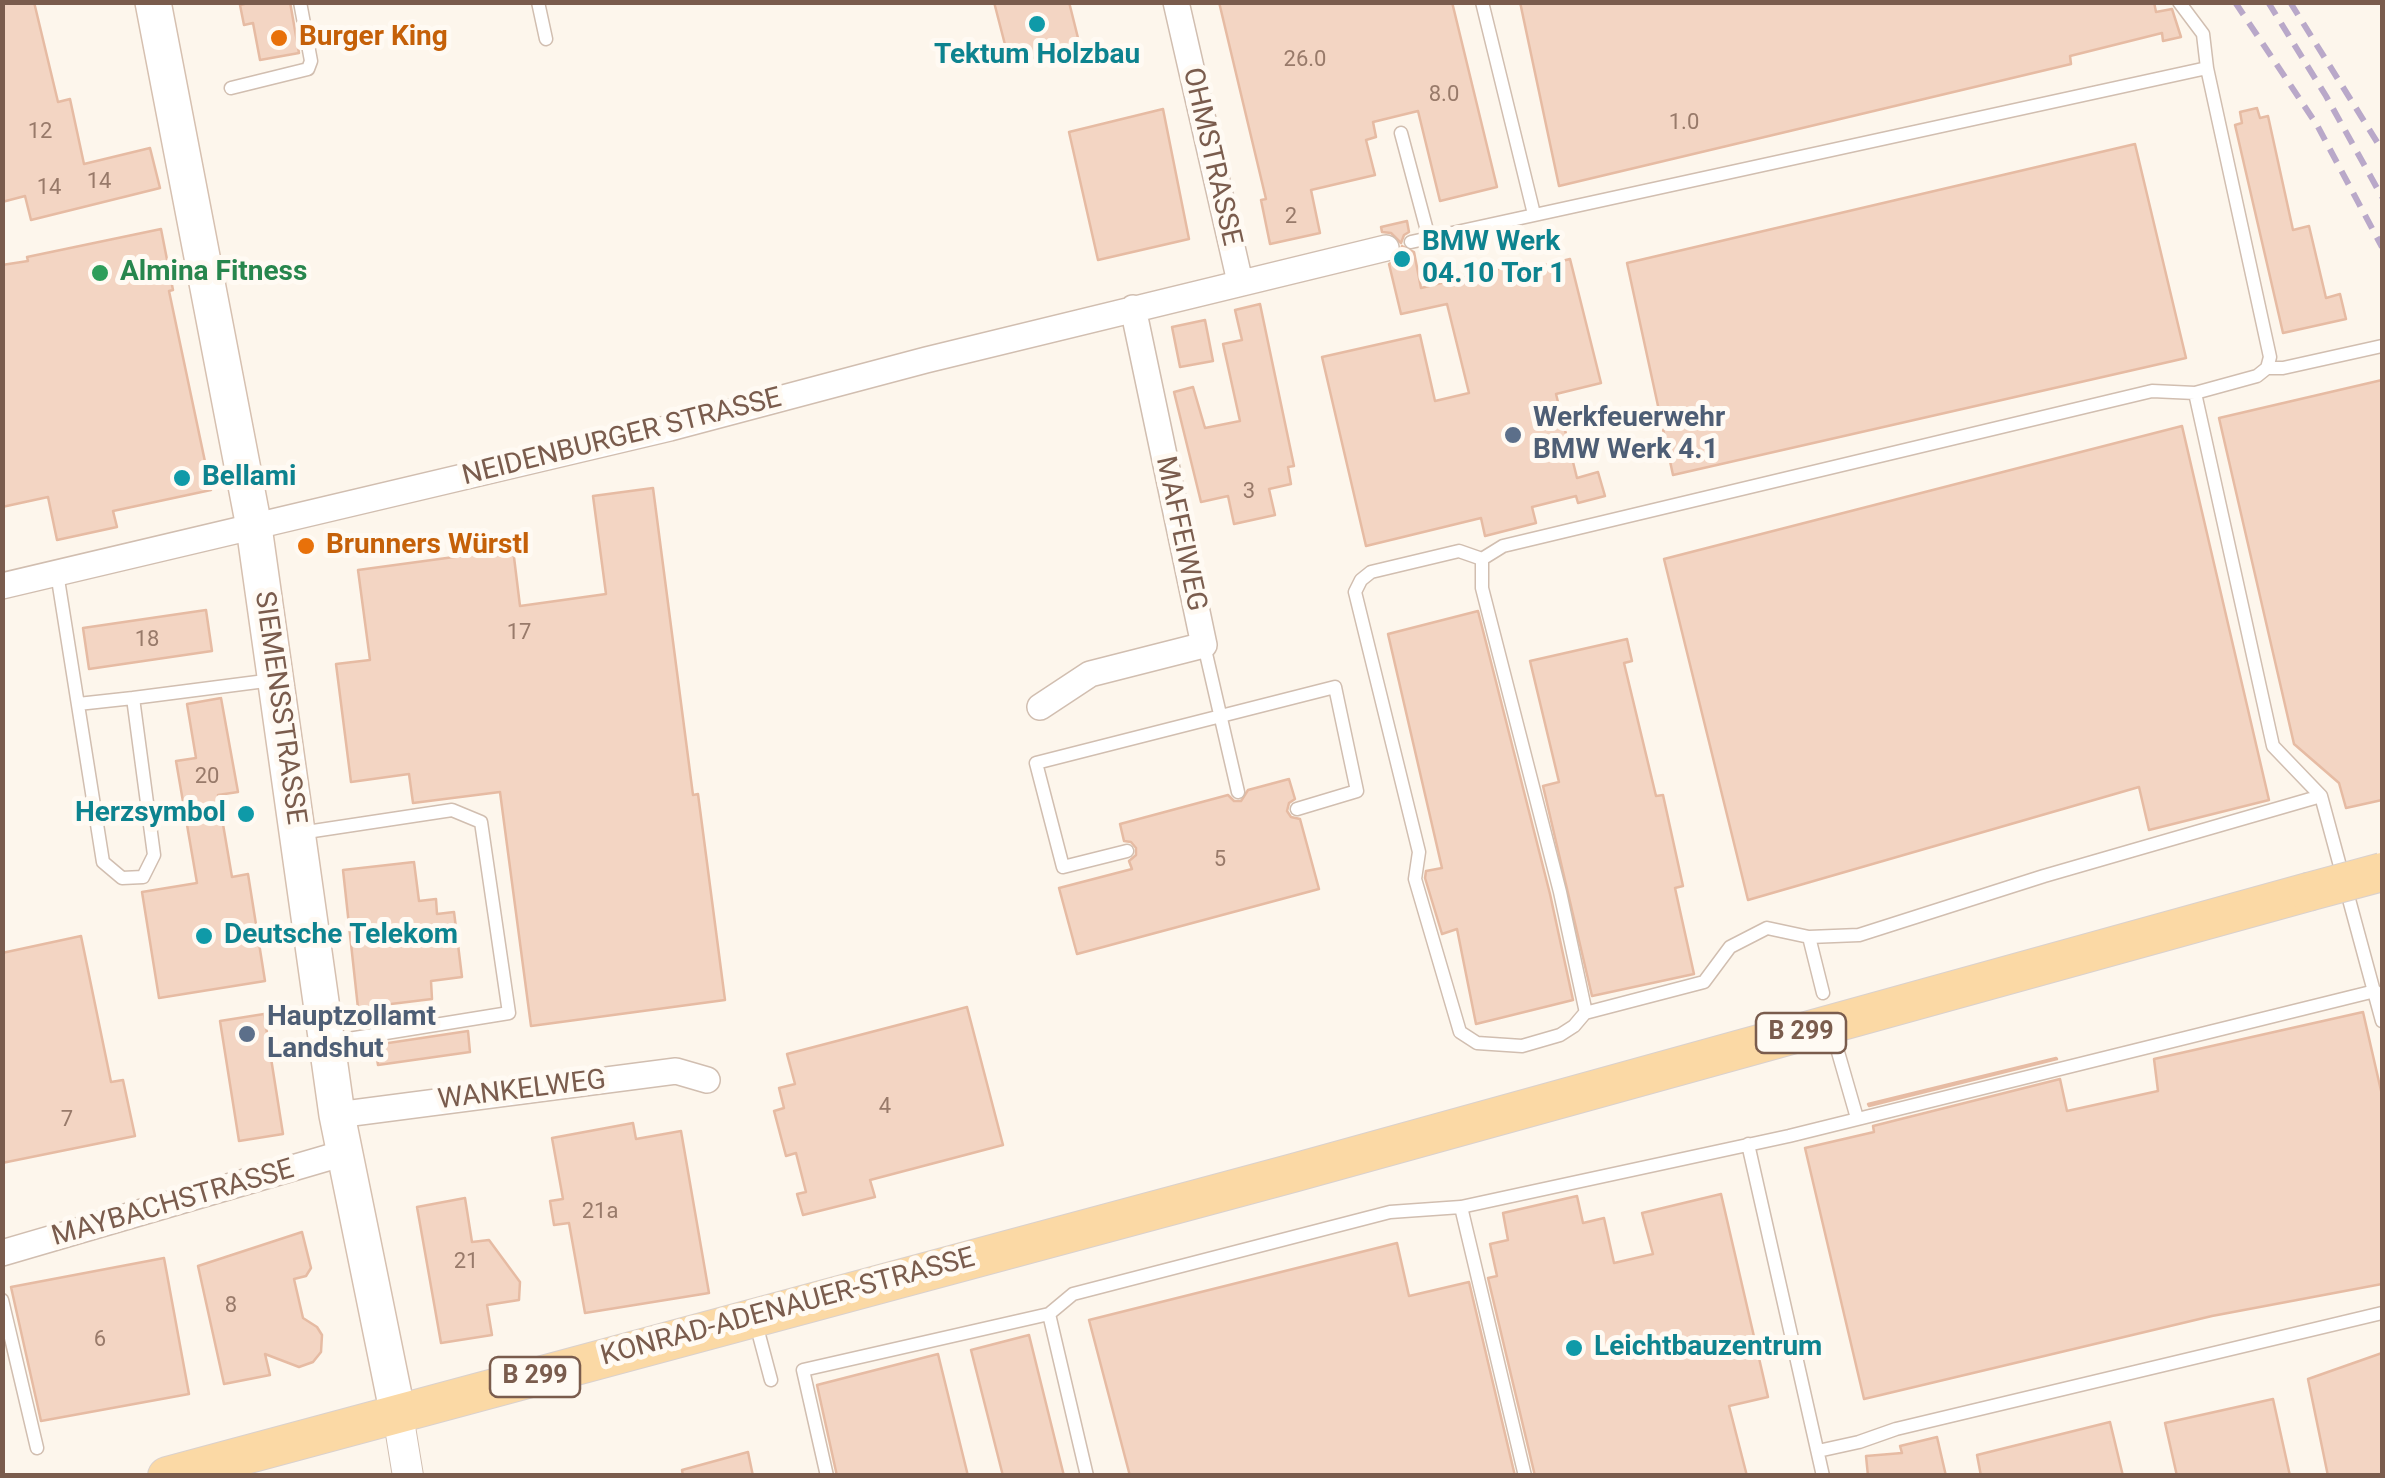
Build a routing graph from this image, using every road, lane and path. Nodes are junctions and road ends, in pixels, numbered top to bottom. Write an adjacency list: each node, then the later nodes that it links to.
1 (153, 2): 20 (main road, SIEMENSSTRASSE)
2 (300, 2): 9 (lane)
3 (538, 2): 7 (lane)
4 (1176, 2): 15 (street, OHMSTRASSE)
5 (1482, 2): 11 (lane)
6 (2179, 2): 8 (lane)
7 (546, 39)
8 (2206, 68): 11 (lane); 18 (lane)
9 (231, 88)
10 (1401, 133): 12 (lane)
11 (1534, 214): 12 (lane)
12 (1430, 238): 13 (lane)
13 (1412, 242)
14 (1386, 248): 15 (street, OHMSTRASSE)
15 (1240, 282): 16 (street, NEIDENBURGER STRASSE)
16 (1133, 308): 20 (street, NEIDENBURGER STRASSE); 24 (street, MAFFEIWEG)
17 (2382, 346): 18 (lane)
18 (2267, 368): 19 (lane)
19 (2195, 393): 21 (lane); 31 (lane)
20 (254, 527): 22 (street, NEIDENBURGER STRASSE); 25 (main road, SIEMENSSTRASSE)
21 (1482, 559): 39 (lane); 39 (lane)
22 (58, 573): 23 (street, NEIDENBURGER STRASSE); 27 (lane)
23 (2, 586)
24 (1204, 645): 28 (street, MAFFEIWEG); 29 (lane)
25 (275, 680): 26 (lane); 33 (main road, SIEMENSSTRASSE)
26 (133, 698): 27 (lane); 27 (lane)
27 (78, 704)
28 (1040, 708)
29 (1221, 716): 30 (lane); 32 (lane); 34 (lane)
30 (1238, 792)
31 (2321, 796): 36 (lane); 37 (lane)
32 (1297, 808)
33 (297, 834): 41 (main road, SIEMENSSTRASSE); 41 (lane)
34 (1127, 851)
35 (2382, 872): 53 (main road, KONRAD-ADENAUER-STRASSE / B 299, bridge)
36 (1809, 937): 38 (lane); 39 (lane)
37 (2375, 991): 40 (lane); 45 (lane)
38 (1823, 993)
39 (1586, 1013)
40 (2382, 1021)
41 (326, 1043): 44 (main road, SIEMENSSTRASSE)
42 (1838, 1052): 45 (lane)
43 (707, 1080): 44 (street, WANKELWEG)
44 (337, 1115): 47 (main road, SIEMENSSTRASSE)
45 (1857, 1118): 46 (lane)
46 (1748, 1144): 48 (lane); 57 (lane)
47 (344, 1153): 49 (street, MAYBACHSTRASSE); 55 (main road, SIEMENSSTRASSE)
48 (1460, 1208): 52 (lane); 62 (lane)
49 (2, 1253)
50 (2, 1300): 56 (lane)
51 (2382, 1313): 57 (lane)
52 (1049, 1314): 60 (lane); 61 (lane)
53 (755, 1317): 54 (lane); 55 (main road, KONRAD-ADENAUER-STRASSE / B 299)
54 (771, 1380)
55 (398, 1415): 58 (main road, KONRAD-ADENAUER-STRASSE / B 299); 59 (street)
56 (37, 1448)
57 (1818, 1450): 63 (lane)
58 (167, 1476)
59 (408, 1476)
60 (827, 1476)
61 (1086, 1476)
62 (1526, 1476)
63 (1824, 1476)

